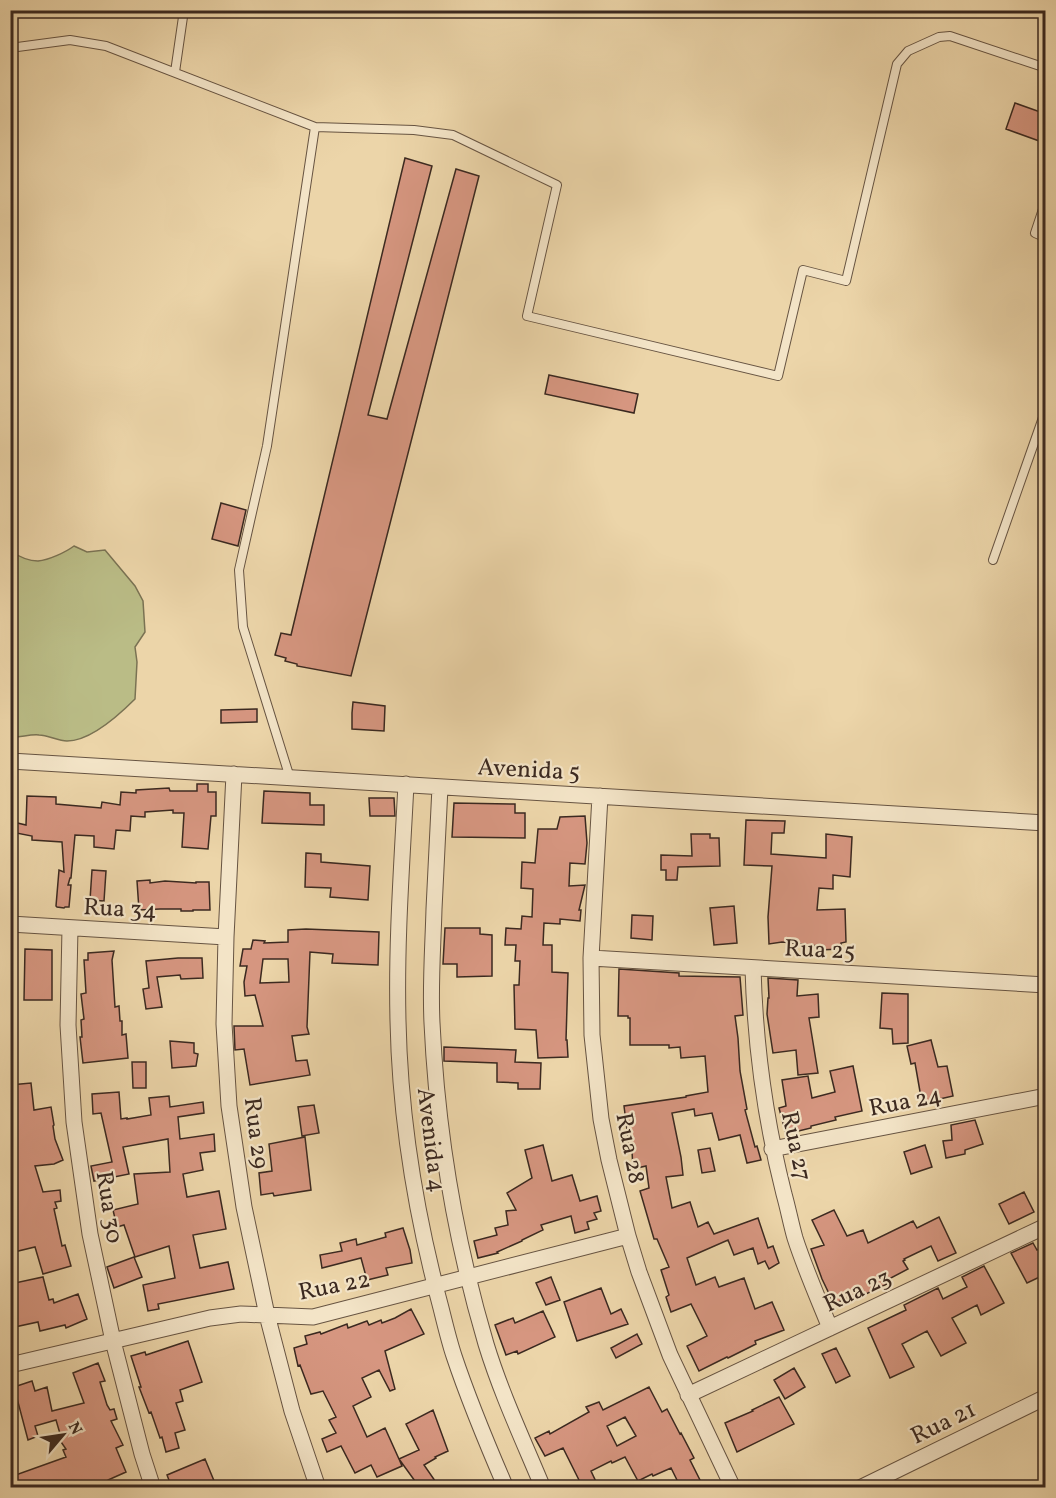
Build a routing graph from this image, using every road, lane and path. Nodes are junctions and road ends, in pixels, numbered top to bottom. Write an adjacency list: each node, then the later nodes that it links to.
1 (184, 10): 4 (lane)
2 (10, 48): 4 (lane)
3 (1046, 68): 5 (lane)
4 (175, 72): 5 (lane)
5 (315, 127): 12 (lane)
6 (1045, 201): 7 (lane)
7 (1046, 238)
8 (1046, 409): 9 (lane)
9 (993, 560)
10 (10, 761): 11 (street, Avenida 5)
11 (234, 774): 12 (street, Avenida 5); 19 (street, Rua 29)
12 (290, 778): 13 (street, Avenida 5)
13 (406, 784): 14 (street, Avenida 5); 28 (street, Avenida 4)
14 (440, 787): 15 (street, Avenida 5); 27 (street, Avenida 4)
15 (600, 796): 16 (street, Avenida 5); 20 (street, Rua 28)
16 (1046, 823)
17 (10, 924): 18 (street, Rua 34)
18 (69, 928): 19 (street, Rua 34); 31 (street, Rua 30)
19 (226, 937): 29 (street, Rua 29)
20 (591, 958): 21 (street, Rua 25); 26 (street, Rua 28)
21 (753, 968): 22 (street, Rua 25); 24 (street, Rua 27)
22 (1046, 985)
23 (1046, 1096): 24 (street, Rua 24)
24 (772, 1149): 30 (street, Rua 27)
25 (1046, 1226): 30 (street, Rua 23)
26 (628, 1236): 27 (street, Rua 22); 33 (street, Rua 28)
27 (468, 1277): 28 (street, Rua 22); 38 (street, Avenida 4)
28 (435, 1286): 29 (street, Rua 22); 37 (street, Avenida 4)
29 (267, 1316): 31 (street, Rua 22); 36 (street, Rua 29)
30 (830, 1328): 33 (street, Rua 23)
31 (113, 1341): 32 (street, Rua 22); 35 (street, Rua 30)
32 (10, 1365)
33 (688, 1395): 39 (street, Rua 28)
34 (1046, 1397): 40 (street, Rua 21)
35 (153, 1488)
36 (318, 1488)
37 (506, 1488)
38 (543, 1488)
39 (733, 1488)
40 (860, 1488)

